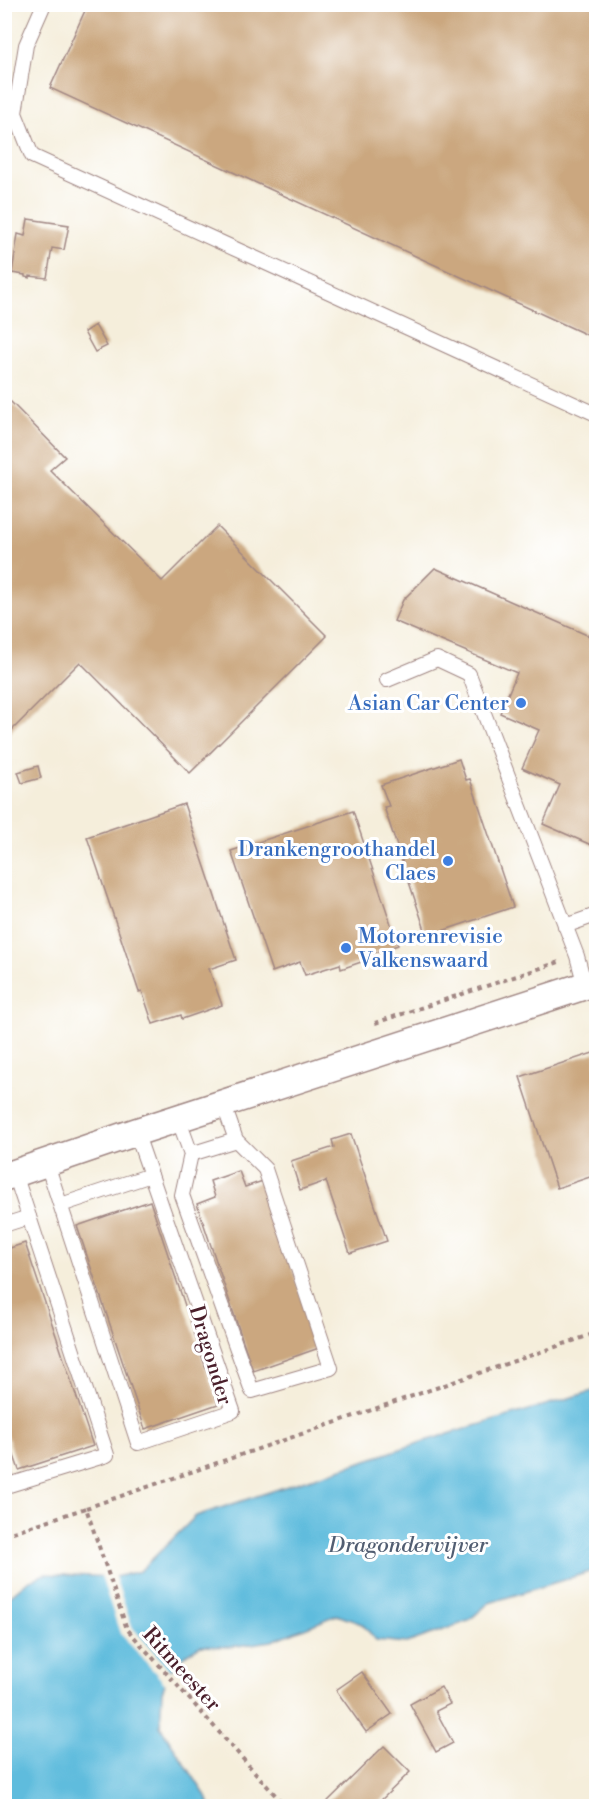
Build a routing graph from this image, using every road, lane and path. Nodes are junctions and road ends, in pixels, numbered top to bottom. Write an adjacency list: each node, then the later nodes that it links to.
1 (44, 4): 2 (lane)
2 (597, 414)
3 (387, 680): 5 (lane)
4 (597, 915): 5 (lane)
5 (565, 926): 6 (lane)
6 (591, 984): 7 (street)
7 (223, 1103): 8 (street); 10 (lane)
8 (178, 1118): 9 (street); 11 (lane)
9 (136, 1132): 12 (street); 13 (lane, Dragonder)
10 (236, 1140): 11 (lane); 11 (lane)
11 (191, 1154)
12 (47, 1164): 14 (street); 15 (lane, Dragonder)
13 (151, 1175): 15 (lane); 15 (lane, Dragonder)
14 (10, 1176): 16 (lane)
15 (61, 1205)
16 (29, 1217): 17 (lane); 19 (lane)
17 (4, 1226)
18 (597, 1333): 20 (path)
19 (4, 1472)
20 (86, 1508): 21 (path); 22 (path, Ritmeester)
21 (4, 1535)
22 (285, 1806)

